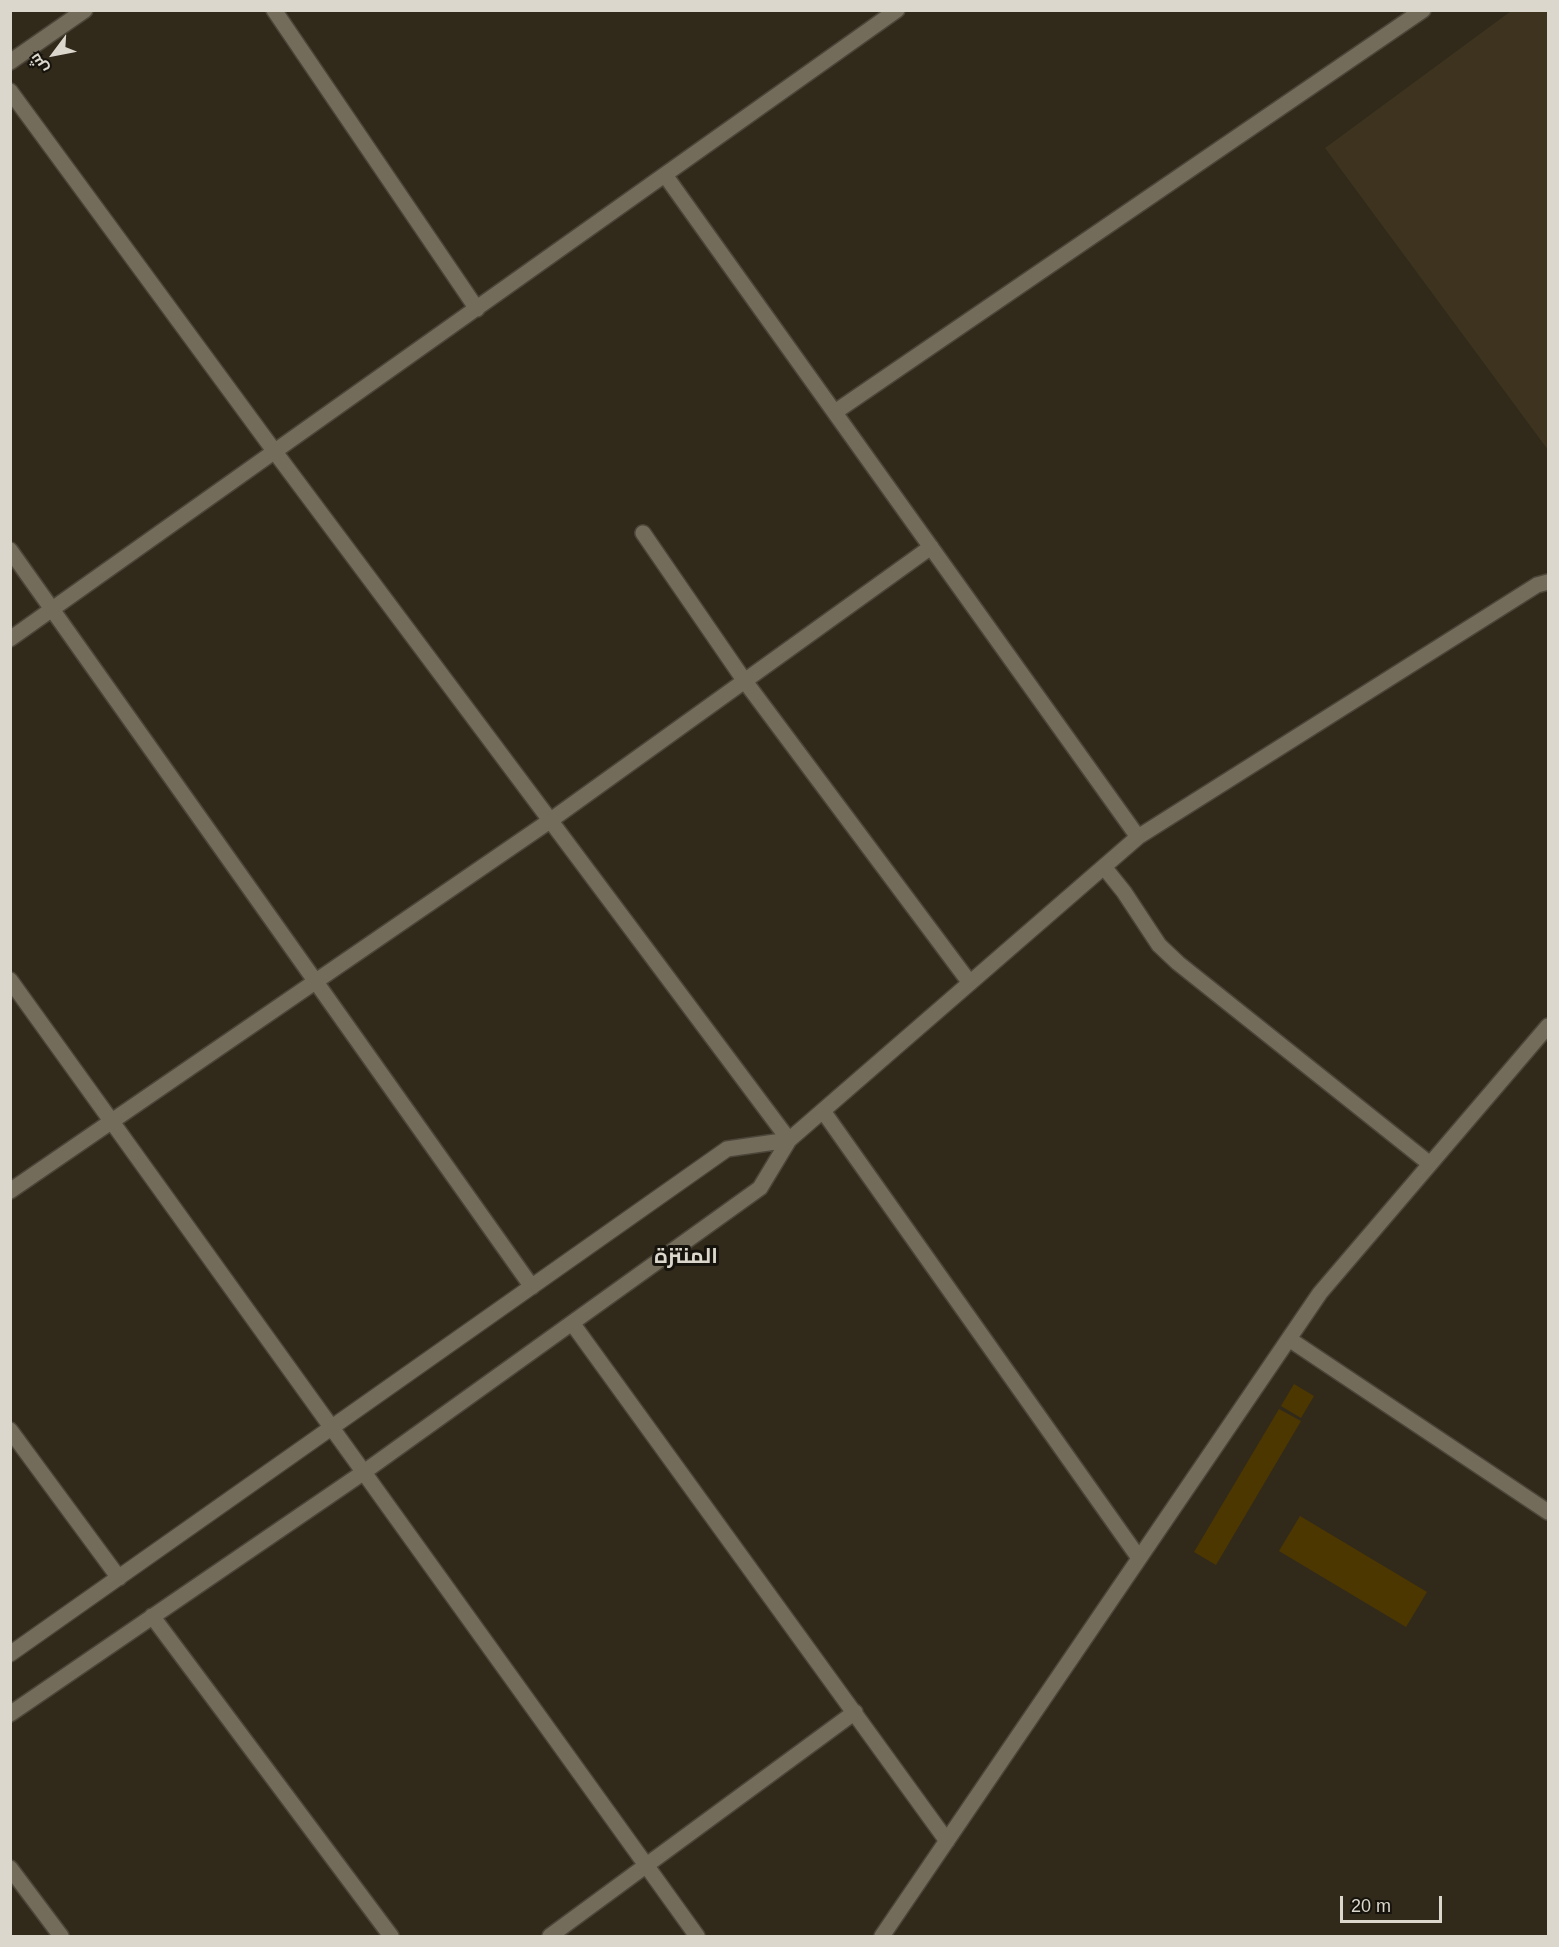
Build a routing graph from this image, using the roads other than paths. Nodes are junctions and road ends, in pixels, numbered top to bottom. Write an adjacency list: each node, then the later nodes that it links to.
1 (85, 10): 5 (street)
2 (274, 10): 8 (street)
3 (897, 10): 7 (street)
4 (1423, 10): 9 (street)
5 (10, 62)
6 (10, 91): 10 (street)
7 (665, 175): 8 (street); 9 (street)
8 (477, 309): 10 (street)
9 (835, 412): 12 (street)
10 (275, 452): 15 (street); 18 (street)
11 (643, 533): 17 (street)
12 (931, 547): 17 (street); 19 (street)
13 (10, 550): 15 (street)
14 (1548, 582): 19 (street)
15 (52, 610): 16 (street); 22 (street)
16 (10, 639)
17 (744, 680): 18 (street); 23 (street)
18 (551, 820): 22 (street); 27 (street)
19 (1138, 837): 20 (street)
20 (1104, 867): 23 (street); 28 (street)
21 (10, 980): 26 (street)
22 (317, 981): 26 (street); 30 (street)
23 (970, 983): 25 (street)
24 (1548, 1026): 28 (street)
25 (823, 1111): 27 (street); 37 (street)
26 (112, 1120): 29 (street); 33 (street)
27 (789, 1140): 30 (street); 31 (street)
28 (1430, 1164): 32 (street)
29 (10, 1191)
30 (532, 1287): 33 (street)
31 (572, 1323): 35 (street); 41 (street)
32 (1288, 1339): 36 (street); 37 (street)
33 (333, 1427): 35 (street); 38 (street)
34 (10, 1430): 38 (street)
35 (364, 1473): 39 (street); 44 (street)
36 (1548, 1512)
37 (1139, 1558): 43 (street)
38 (119, 1578): 40 (street)
39 (152, 1616): 42 (street); 47 (street)
40 (10, 1654)
41 (855, 1712): 43 (street); 44 (street)
42 (10, 1714)
43 (947, 1841): 50 (street)
44 (646, 1866): 48 (street); 49 (street)
45 (10, 1868): 46 (street)
46 (62, 1936)
47 (391, 1936)
48 (549, 1936)
49 (697, 1936)
50 (882, 1936)

